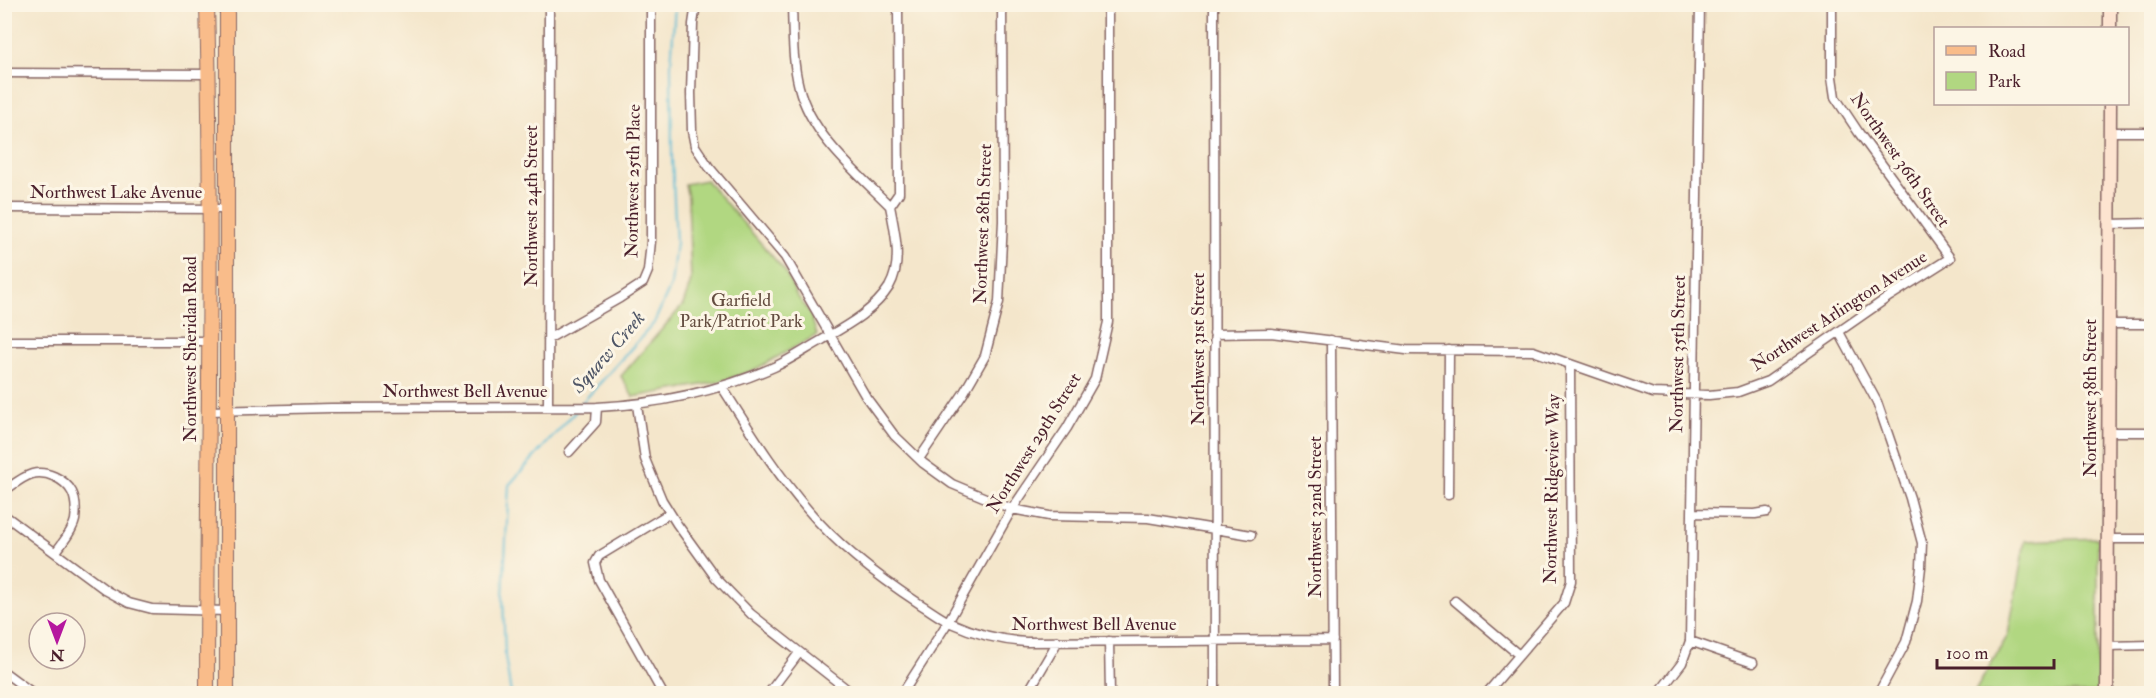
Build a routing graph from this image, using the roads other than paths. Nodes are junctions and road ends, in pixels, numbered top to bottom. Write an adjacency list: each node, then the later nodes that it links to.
1 (207, 4): 16 (main road, Northwest Sheridan Road)
2 (227, 4): 23 (main road, Northwest Sheridan Road)
3 (549, 4): 32 (street, Northwest 24th Street)
4 (651, 4): 32 (street, Northwest 25th Place)
5 (696, 4): 31 (street)
6 (792, 4): 20 (street)
7 (898, 4): 20 (street)
8 (1002, 4): 48 (street, Northwest 28th Street)
9 (1108, 4): 51 (street, Northwest 29th Street)
10 (1214, 4): 30 (street, Northwest 31st Street)
11 (1700, 4): 39 (street, Northwest 35th Street)
12 (1832, 4): 26 (street, Northwest 36th Street)
13 (2110, 4): 14 (main road)
14 (2110, 27)
15 (4, 73): 16 (street)
16 (208, 74): 22 (main road, Northwest Sheridan Road)
17 (2110, 105): 18 (main road, Northwest 38th Street)
18 (2109, 132): 19 (street); 24 (main road, Northwest 38th Street)
19 (2151, 132)
20 (890, 206): 31 (street)
21 (4, 208): 22 (street, Northwest Lake Avenue)
22 (209, 208): 23 (street, Northwest Lake Avenue); 35 (main road, Northwest Sheridan Road)
23 (227, 208): 43 (main road, Northwest Sheridan Road)
24 (2109, 224): 25 (street); 27 (main road, Northwest 38th Street)
25 (2151, 224)
26 (1950, 258): 29 (street, Northwest Arlington Avenue)
27 (2108, 324): 28 (street); 45 (main road, Northwest 38th Street)
28 (2151, 324)
29 (1839, 332): 39 (street, Northwest Arlington Avenue); 89 (street)
30 (1214, 334): 33 (street, Northwest Arlington Avenue); 56 (street, Northwest 31st Street)
31 (831, 335): 38 (street); 48 (street)
32 (548, 339): 41 (street, Northwest 24th Street)
33 (1331, 340): 36 (street, Northwest Arlington Avenue); 65 (street, Northwest 32nd Street)
34 (4, 341): 35 (street)
35 (208, 341): 44 (main road, Northwest Sheridan Road)
36 (1449, 350): 37 (street, Northwest Arlington Avenue); 50 (street)
37 (1570, 364): 39 (street, Northwest Arlington Avenue); 73 (street, Northwest Ridgeview Way)
38 (722, 387): 40 (street, Northwest Bell Avenue); 64 (street, Northwest Bell Avenue)
39 (1694, 395): 54 (street, Northwest 35th Street)
40 (638, 405): 42 (street, Northwest Bell Avenue); 53 (street)
41 (548, 407): 42 (street, Northwest Bell Avenue); 43 (street, Northwest Bell Avenue)
42 (593, 407): 47 (street)
43 (227, 410): 44 (street, Northwest Bell Avenue); 63 (main road, Northwest Sheridan Road)
44 (208, 411): 62 (main road, Northwest Sheridan Road)
45 (2108, 432): 46 (street); 59 (main road, Northwest 38th Street)
46 (2151, 432)
47 (569, 452)
48 (919, 459): 51 (street)
49 (4, 492): 60 (street)
50 (1448, 495)
51 (1012, 509): 56 (street); 64 (street, Northwest 29th Street)
52 (1767, 512): 54 (street)
53 (670, 513): 72 (street); 79 (street)
54 (1693, 513): 69 (street, Northwest 35th Street)
55 (4, 515): 60 (street)
56 (1216, 529): 57 (street); 68 (street, Northwest 31st Street)
57 (1251, 534)
58 (2151, 538): 59 (street)
59 (2108, 539): 70 (main road, Northwest 38th Street)
60 (56, 552): 62 (street)
61 (1455, 601): 73 (street)
62 (207, 610): 63 (street); 77 (main road, Northwest Sheridan Road)
63 (226, 611): 78 (main road, Northwest Sheridan Road)
64 (948, 622): 66 (street, Northwest Bell Avenue); 82 (street, Northwest 29th Street)
65 (1333, 640): 68 (street, Northwest Bell Avenue); 86 (street, Northwest 32nd Street)
66 (1058, 641): 67 (street, Northwest Bell Avenue); 83 (street)
67 (1109, 641): 68 (street, Northwest Bell Avenue); 84 (street)
68 (1214, 641): 85 (street, Northwest 31st Street)
69 (1690, 641): 74 (street); 88 (street, Northwest 35th Street)
70 (2107, 645): 71 (street); 90 (main road, Northwest 38th Street)
71 (2151, 645)
72 (799, 653): 80 (street); 81 (street)
73 (1519, 655): 87 (street, Northwest Ridgeview Way)
74 (1753, 663)
75 (4, 672): 76 (street)
76 (34, 693)
77 (207, 693)
78 (227, 693)
79 (663, 693)
80 (768, 693)
81 (853, 693)
82 (902, 693)
83 (1027, 693)
84 (1110, 693)
85 (1215, 693)
86 (1333, 693)
87 (1486, 693)
88 (1658, 693)
89 (1878, 693)
90 (2107, 693)

